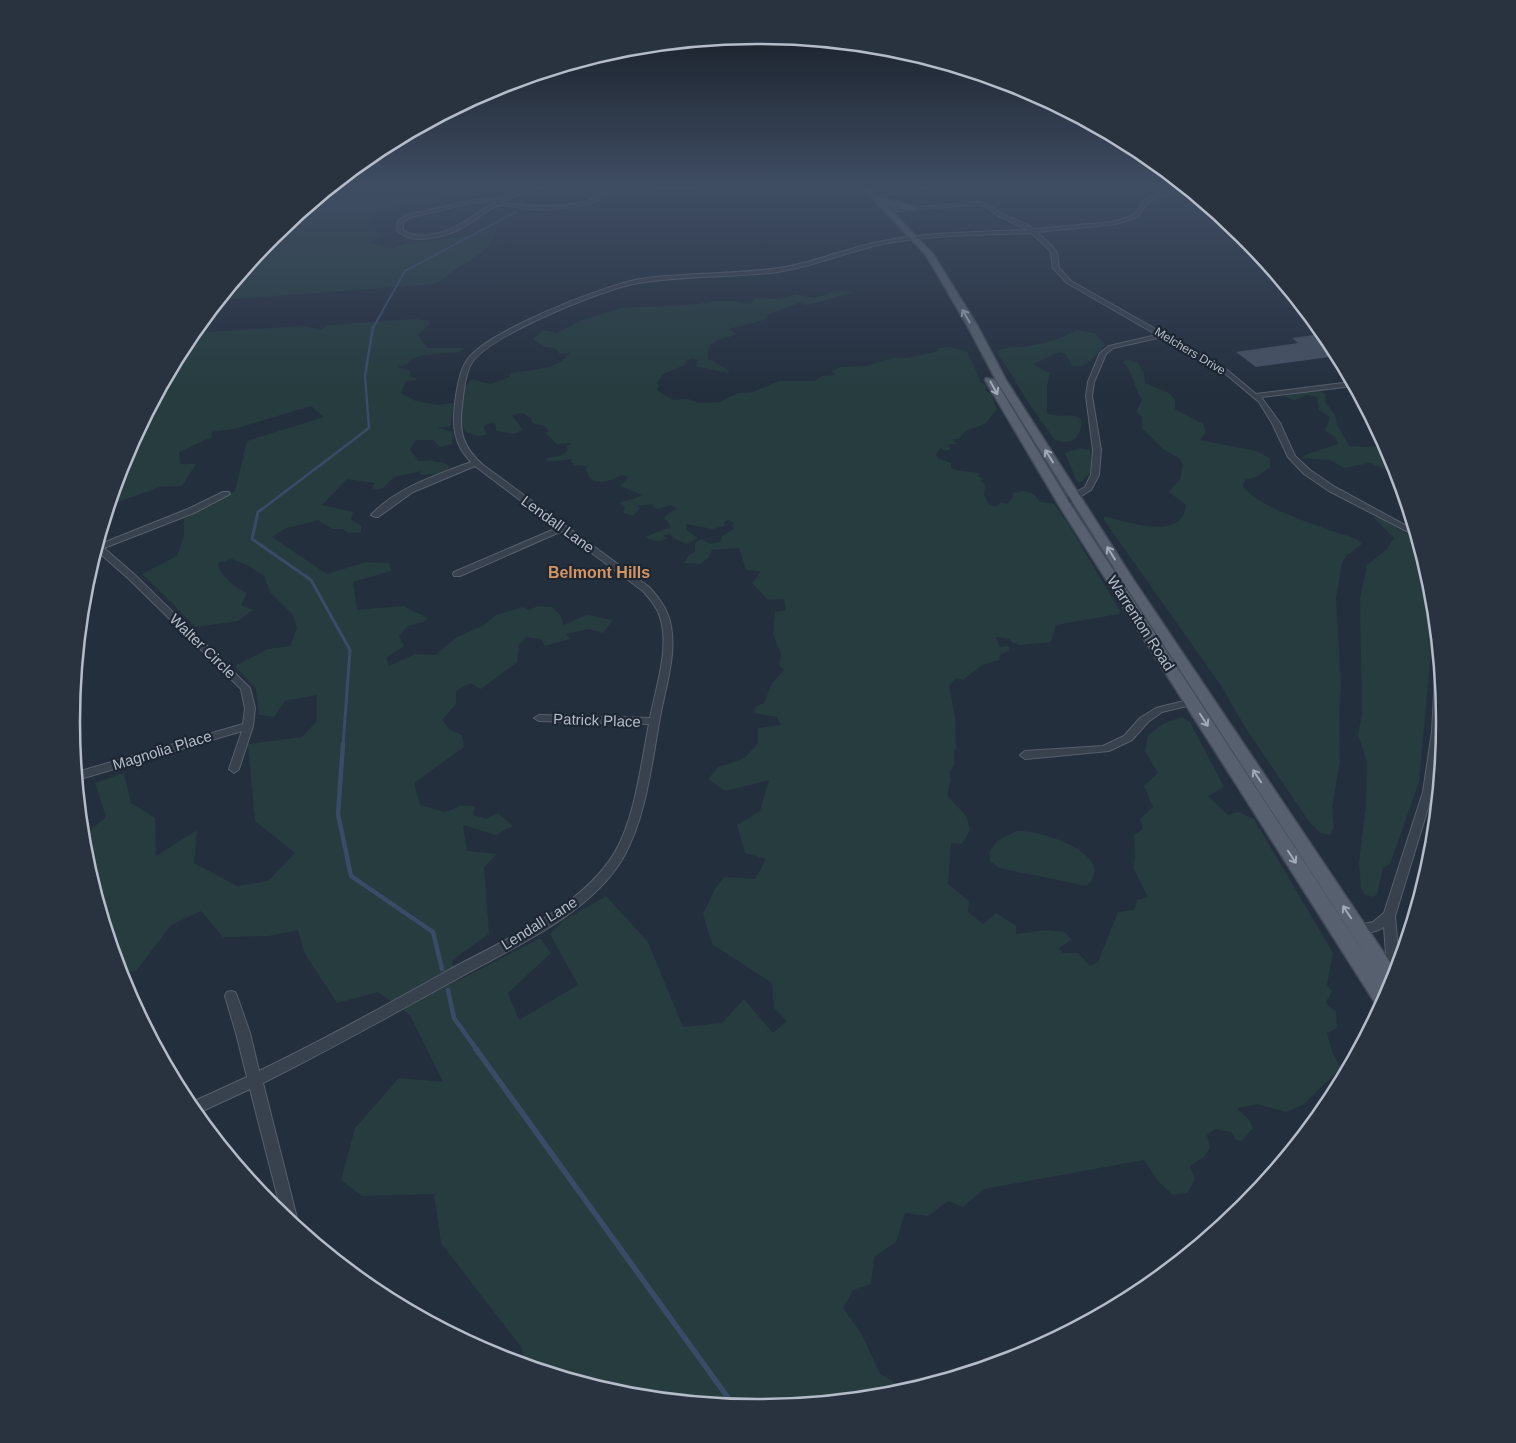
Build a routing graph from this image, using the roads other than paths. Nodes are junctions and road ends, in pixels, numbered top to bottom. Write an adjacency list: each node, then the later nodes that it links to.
1 (841, 253): 7 (street, Lendall Lane)
2 (919, 253): 9 (main road, Warrenton Road)
3 (1054, 253): 4 (street, Melchers Drive)
4 (1164, 334): 6 (street, Melchers Drive); 9 (street)
5 (1346, 385): 6 (street)
6 (1255, 396): 12 (street, Melchers Drive)
7 (476, 463): 10 (street); 11 (street, Lendall Lane)
8 (226, 494): 13 (street)
9 (1069, 500): 16 (main road, Warrenton Road); 25 (main road, Warrenton Road, one-way to 9)
10 (375, 515)
11 (563, 528): 15 (street); 18 (street, Lendall Lane)
12 (1408, 530)
13 (103, 544)
14 (102, 551): 19 (street, Walter Circle)
15 (457, 574)
16 (1192, 702): 20 (street); 28 (main road, Warrenton Road, one-way to 28)
17 (539, 718): 18 (street, Patrick Place)
18 (654, 721): 30 (street, Lendall Lane)
19 (248, 726): 22 (street, Walter Circle); 23 (street, Magnolia Place)
20 (1025, 755)
21 (1434, 761): 24 (street)
22 (234, 769)
23 (83, 774)
24 (1389, 916): 25 (street); 26 (street)
25 (1358, 929): 27 (main road, Warrenton Road)
26 (1392, 961)
27 (1387, 972)
28 (1379, 992)
29 (231, 996): 30 (street)
30 (254, 1080): 31 (street, Lendall Lane); 32 (street)
31 (199, 1105)
32 (289, 1210)

